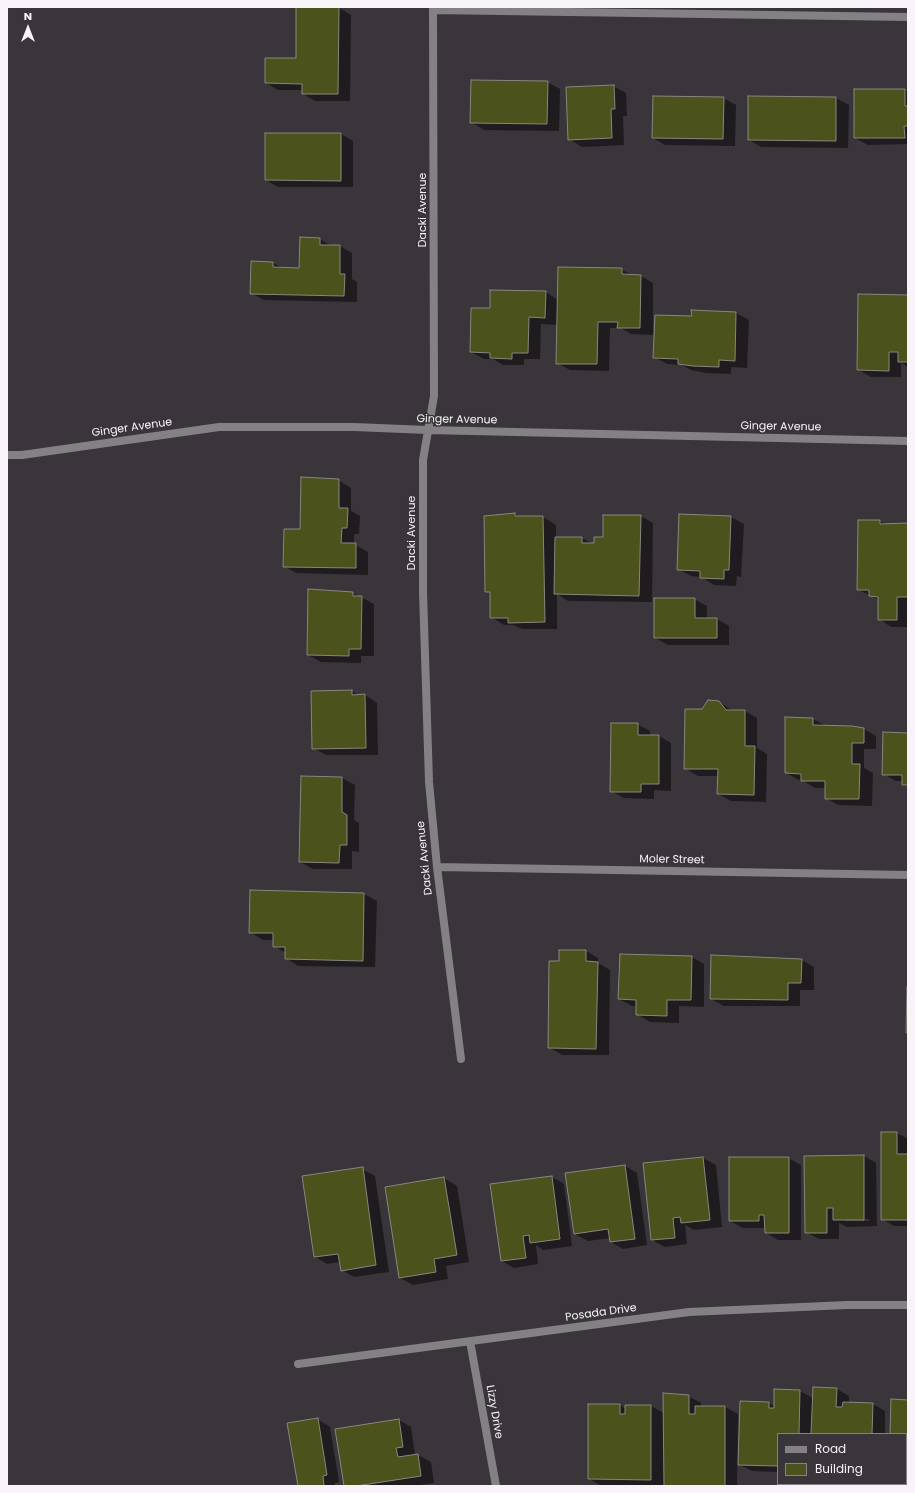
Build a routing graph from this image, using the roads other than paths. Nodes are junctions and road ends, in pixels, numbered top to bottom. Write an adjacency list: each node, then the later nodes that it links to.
1 (433, 9): 2 (street); 3 (street, Dacki Avenue)
2 (908, 17)
3 (428, 430): 4 (street, Ginger Avenue); 5 (street, Ginger Avenue); 6 (street, Dacki Avenue)
4 (908, 441)
5 (7, 455)
6 (436, 867): 7 (street, Moler Street); 8 (street, Dacki Avenue)
7 (908, 875)
8 (461, 1059)
9 (908, 1305): 10 (street, Posada Drive)
10 (470, 1341): 11 (street, Posada Drive); 12 (street, Lizzy Drive)
11 (298, 1364)
12 (496, 1486)

